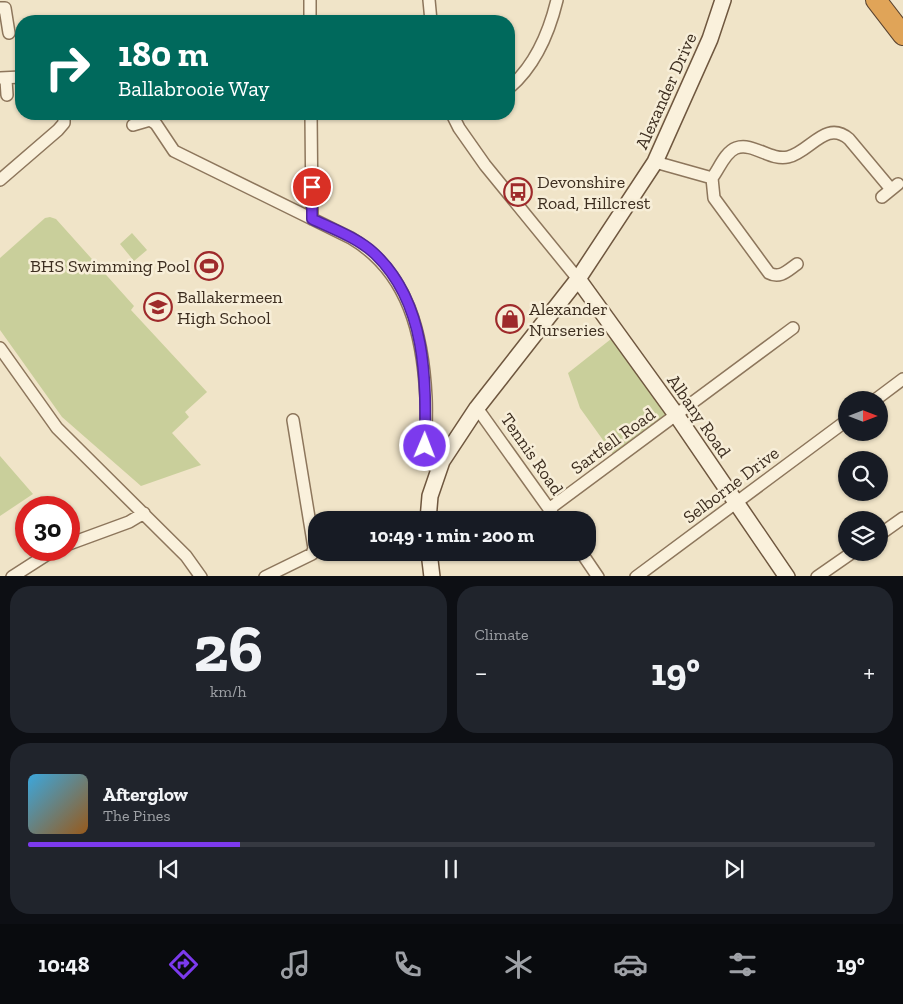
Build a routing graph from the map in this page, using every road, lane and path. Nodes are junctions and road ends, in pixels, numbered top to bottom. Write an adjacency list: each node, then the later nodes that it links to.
1 (310, 0): 7 (street)
2 (430, 0): 8 (street)
3 (557, 0): 12 (street)
4 (723, 0): 18 (main road, Alexander Drive)
5 (876, 0): 10 (highway)
6 (0, 8): 9 (street)
7 (310, 15)
8 (430, 15)
9 (9, 32)
10 (903, 34)
11 (3, 79): 13 (street)
12 (515, 82)
13 (7, 95)
14 (64, 120): 20 (street)
15 (311, 120): 22 (street)
16 (456, 120): 24 (street)
17 (133, 125): 22 (street)
18 (655, 162): 19 (street); 24 (main road, Alexander Drive)
19 (712, 178): 21 (street); 23 (street)
20 (0, 180)
21 (882, 197)
22 (312, 219): 33 (street)
23 (797, 264)
24 (578, 279): 29 (main road, Alexander Drive); 30 (main road, Albany Road)
25 (794, 328): 30 (street, Sartfell Road)
26 (0, 348): 37 (street)
27 (903, 379): 28 (street)
28 (887, 391)
29 (478, 408): 33 (main road, Alexander Drive); 35 (street, Tennis Road)
30 (677, 416): 34 (main road, Albany Road); 35 (street, Sartfell Road)
31 (293, 420): 47 (street)
32 (838, 427): 34 (street, Selborne Drive)
33 (438, 469): 36 (main road, Alexander Drive)
34 (737, 503): 50 (street, Selborne Drive); 51 (main road, Albany Road)
35 (549, 509)
36 (429, 511)
37 (144, 513): 40 (street); 46 (street)
38 (903, 518): 39 (street)
39 (888, 529)
40 (80, 540)
41 (36, 561): 45 (street)
42 (430, 561): 48 (main road)
43 (587, 561): 49 (street)
44 (840, 561): 52 (street)
45 (12, 576)
46 (201, 576)
47 (265, 576)
48 (432, 576)
49 (598, 576)
50 (636, 576)
51 (787, 576)
52 (818, 576)

